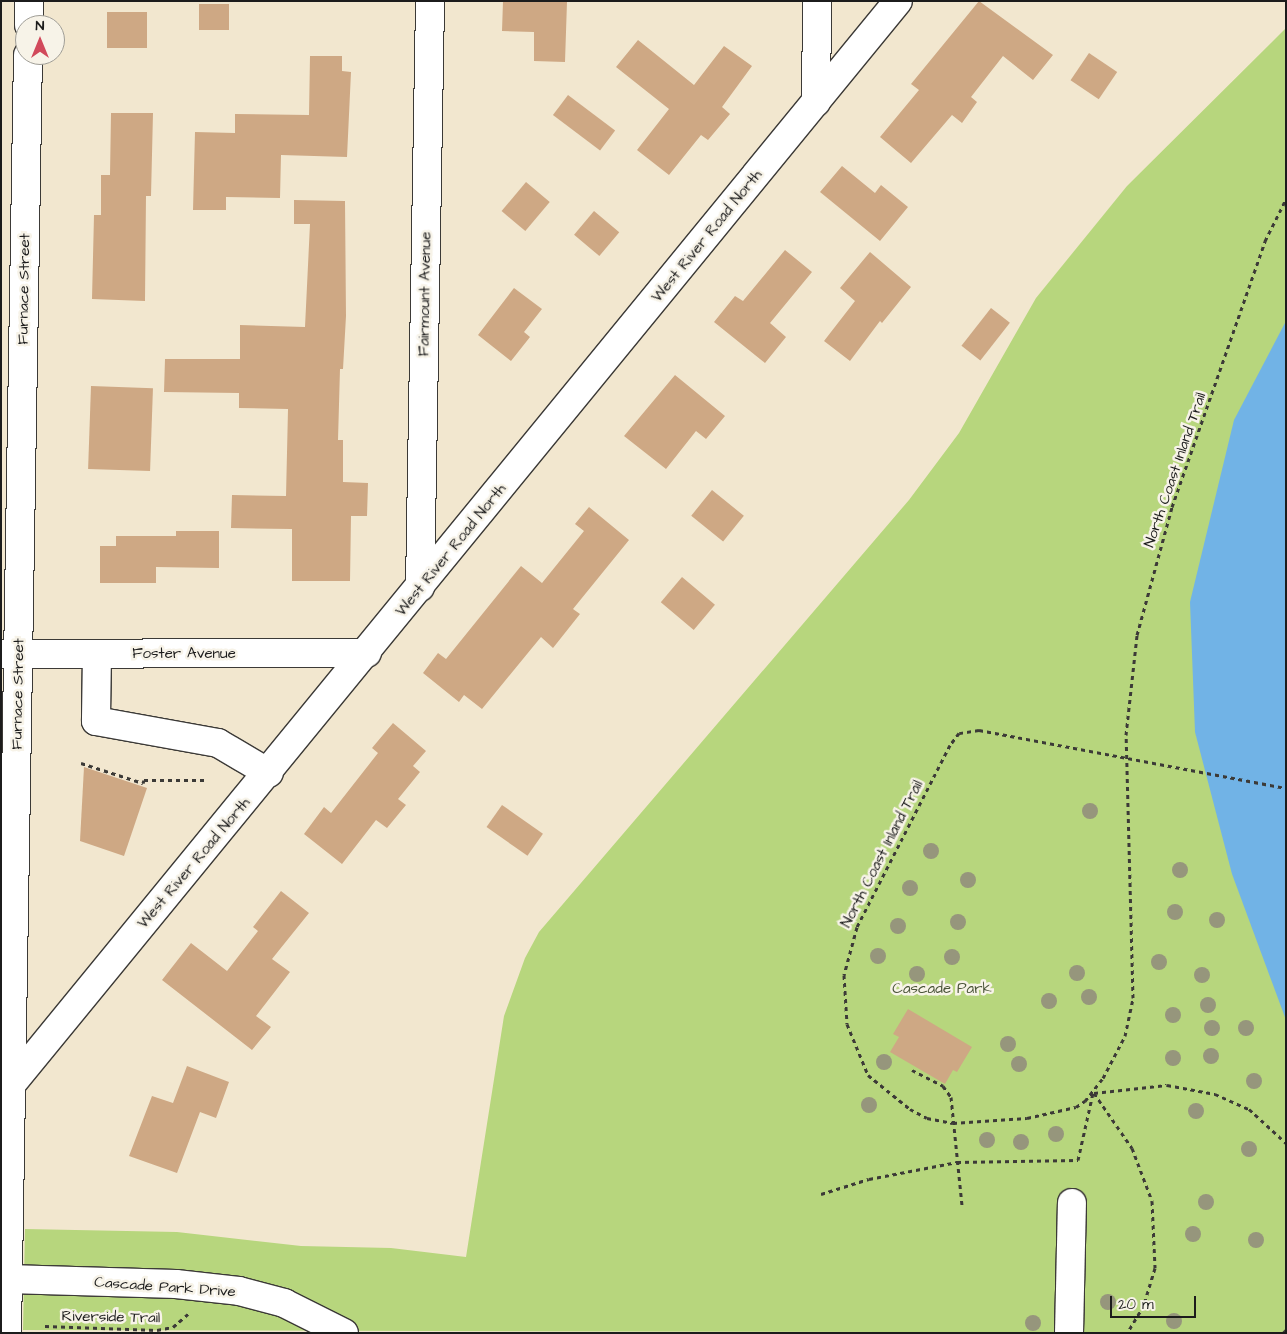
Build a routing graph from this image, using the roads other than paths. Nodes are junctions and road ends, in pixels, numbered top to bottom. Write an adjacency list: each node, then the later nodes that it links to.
1 (29, 1): 5 (street)
2 (430, 1): 8 (street, Fairmount Avenue)
3 (817, 1): 7 (street)
4 (898, 1): 7 (street, West River Road North)
5 (29, 15)
6 (28, 65): 10 (street, Furnace Street)
7 (816, 102): 8 (street, West River Road North)
8 (420, 587): 9 (street, West River Road North)
9 (367, 653): 11 (street, Foster Avenue); 12 (street, West River Road North)
10 (10, 654): 11 (street, Foster Avenue); 13 (street, Furnace Street)
11 (97, 654): 12 (street)
12 (269, 773): 14 (street, West River Road North)
13 (7, 1027): 14 (street, Furnace Street)
14 (6, 1091): 16 (street, Furnace Street)
15 (1072, 1203): 19 (street)
16 (8, 1279): 17 (street, Furnace Street); 18 (street, Cascade Park Drive)
17 (7, 1333)
18 (344, 1333)
19 (1069, 1333)

